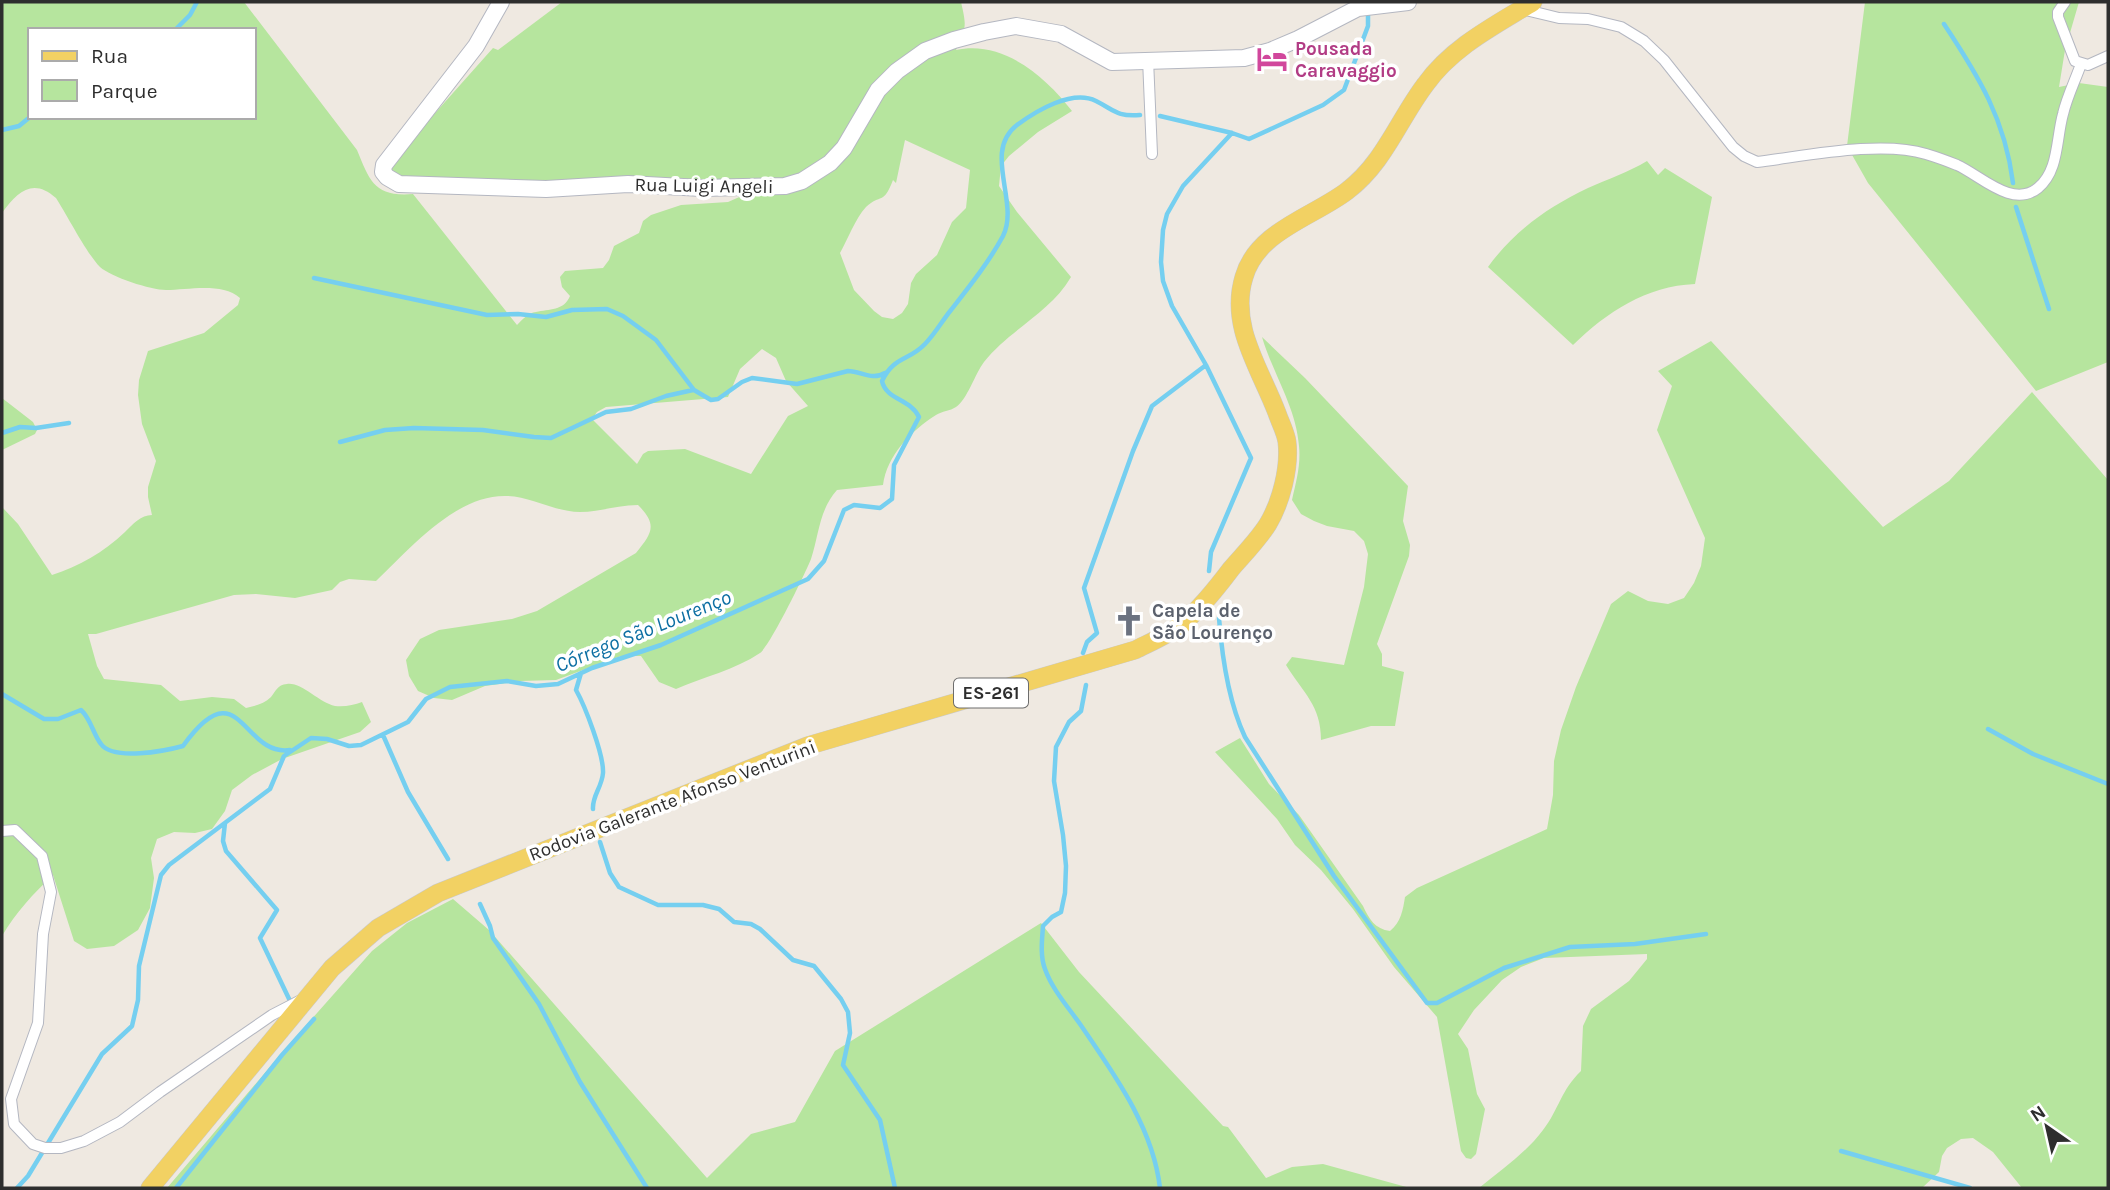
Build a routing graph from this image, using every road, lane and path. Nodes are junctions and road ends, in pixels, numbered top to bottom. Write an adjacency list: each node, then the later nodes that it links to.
1 (501, 2): 6 (street, Rua Luigi Angeli)
2 (2065, 2): 7 (street)
3 (1400, 3): 6 (street, Rua Luigi Angeli)
4 (1527, 5): 7 (street); 10 (main road, Rodovia Galerante Afonso Venturini / ES-261)
5 (2108, 56): 7 (street)
6 (1148, 59): 8 (street)
7 (2081, 64)
8 (1152, 154)
9 (2, 831): 10 (street)
10 (309, 996): 11 (main road, Rodovia Galerante Afonso Venturini / ES-261)
11 (150, 1188)

